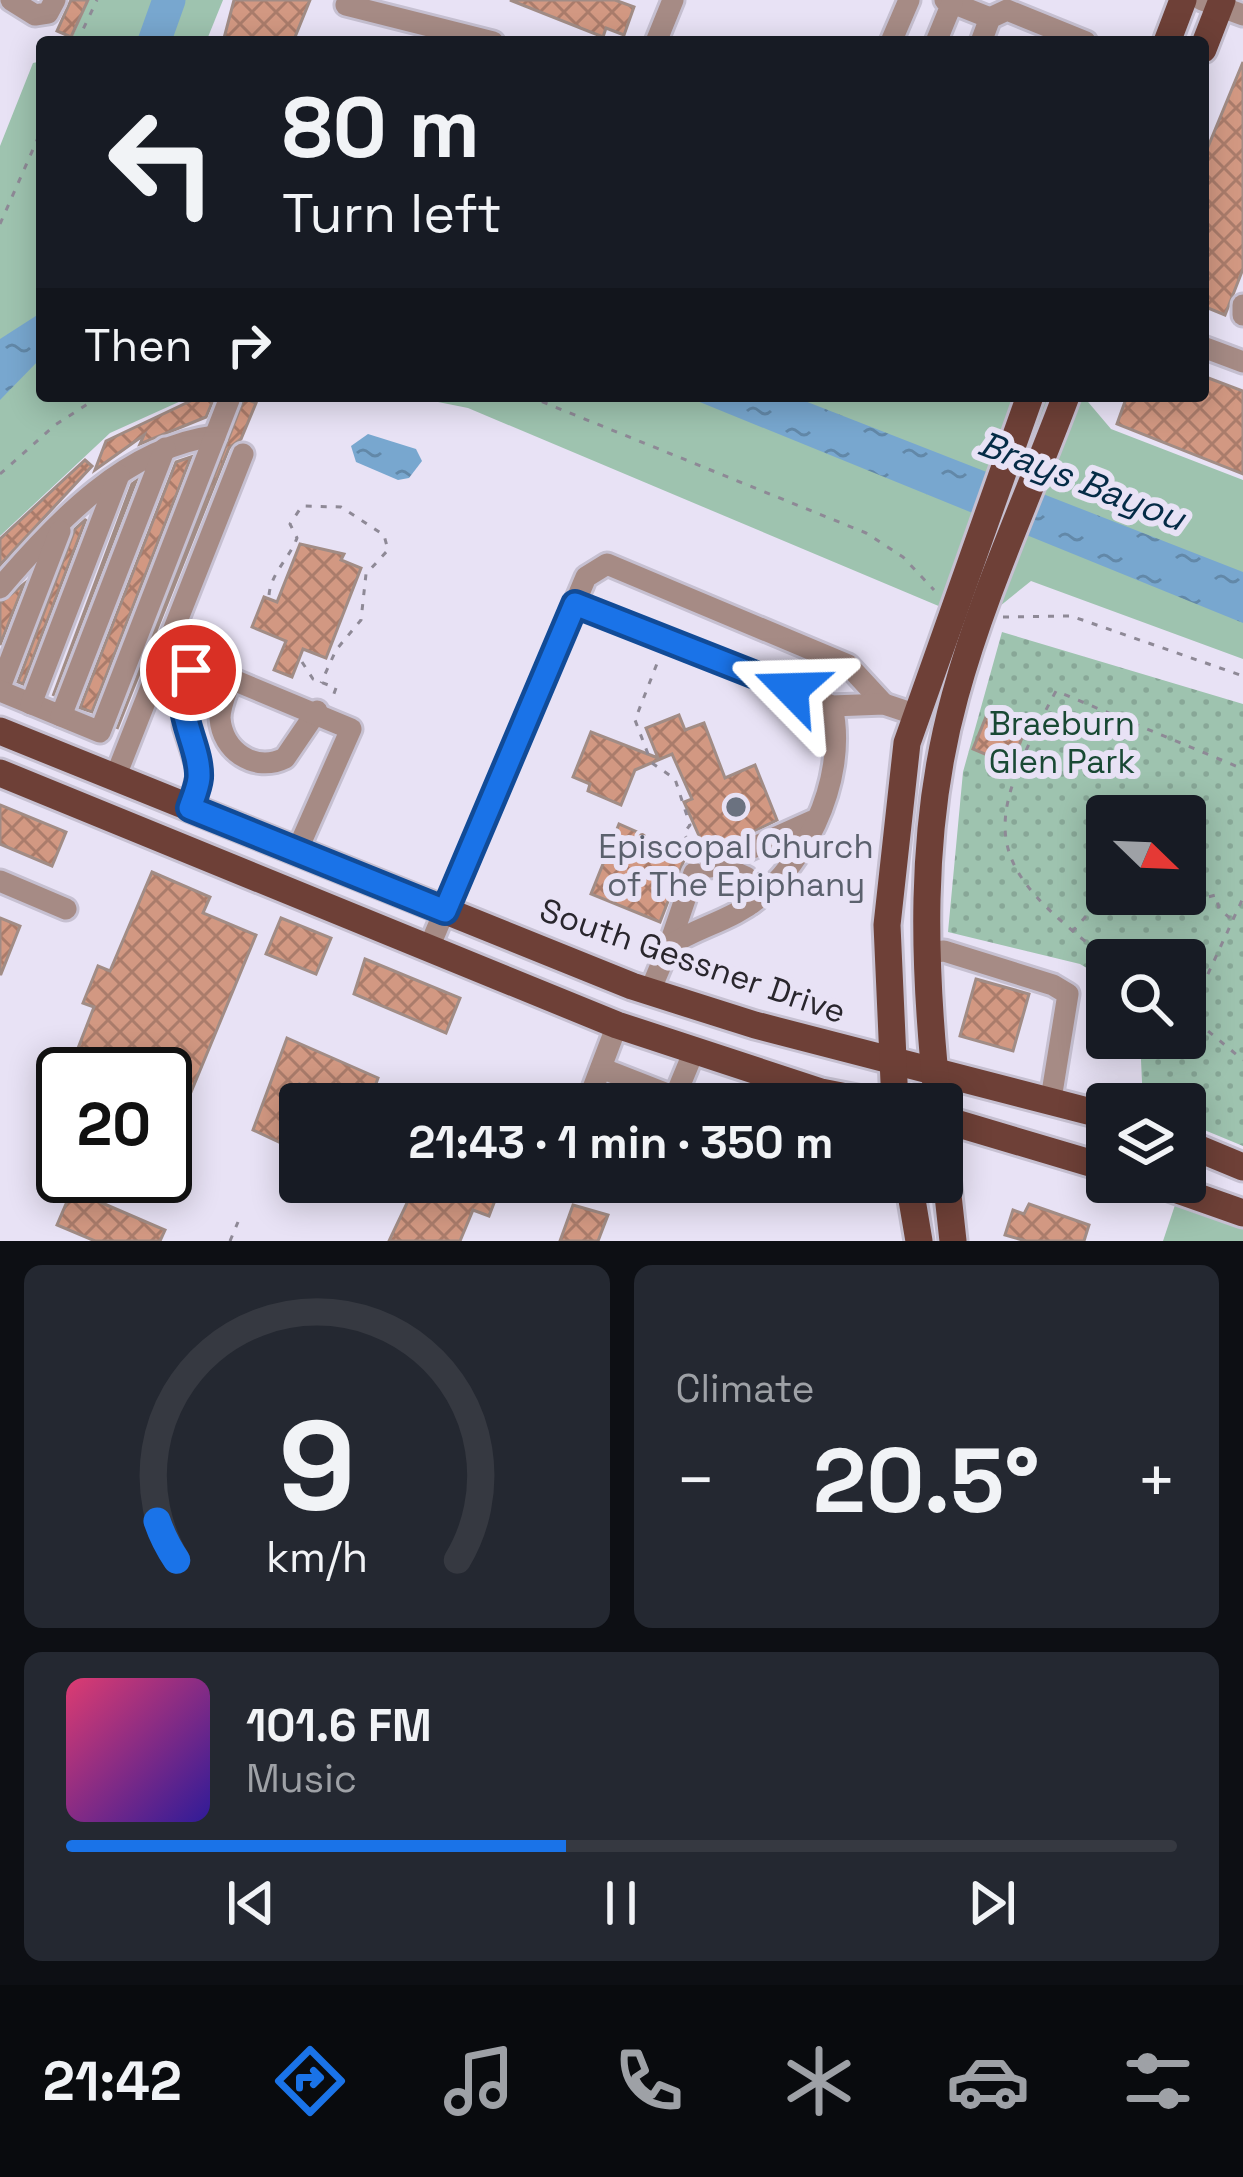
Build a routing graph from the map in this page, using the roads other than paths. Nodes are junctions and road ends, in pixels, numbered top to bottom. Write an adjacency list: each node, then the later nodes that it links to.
1 (11, 0): 2 (lane)
2 (55, 0)
3 (348, 0): 10 (lane)
4 (673, 0): 11 (lane)
5 (910, 0): 12 (lane)
6 (1183, 0): 16 (main road)
7 (948, 1): 9 (lane); 13 (lane)
8 (1222, 5): 17 (main road)
9 (990, 18): 14 (lane); 15 (lane)
10 (439, 35)
11 (658, 36)
12 (894, 36)
13 (938, 36)
14 (983, 36)
15 (1071, 36)
16 (1169, 36)
17 (1209, 36)
18 (1243, 305): 19 (lane)
19 (1243, 315)
20 (1209, 349): 21 (lane)
21 (1243, 362)
22 (228, 402): 25 (lane)
23 (1028, 402): 38 (main road)
24 (1064, 403): 44 (main road)
25 (215, 436): 26 (lane); 39 (lane)
26 (165, 448): 28 (lane); 39 (lane)
27 (243, 454): 43 (lane)
28 (119, 474): 29 (lane); 34 (lane)
29 (64, 521): 30 (lane); 33 (lane)
30 (0, 588)
31 (575, 604): 35 (lane); 36 (lane); 53 (lane)
32 (231, 679): 37 (lane); 37 (lane); 45 (lane)
33 (0, 689): 34 (lane)
34 (31, 704): 39 (lane)
35 (884, 704): 36 (lane); 38 (lane)
36 (832, 706): 47 (lane)
37 (316, 712): 48 (lane)
38 (914, 714): 42 (main road)
39 (61, 716)
40 (0, 731): 43 (main road, South Gessner Drive)
41 (0, 773): 46 (main road)
42 (902, 776): 44 (main road); 60 (main road)
43 (115, 778): 45 (main road, South Gessner Drive); 46 (main road)
44 (937, 779): 56 (main road)
45 (190, 808): 48 (main road, South Gessner Drive)
46 (103, 816): 55 (main road)
47 (818, 817): 49 (lane); 51 (lane)
48 (297, 851): 53 (main road, South Gessner Drive)
49 (707, 868): 51 (lane); 54 (lane)
50 (0, 881): 52 (lane)
51 (752, 903): 54 (lane)
52 (66, 909)
53 (445, 911): 55 (lane); 57 (main road, South Gessner Drive)
54 (669, 946): 57 (lane)
55 (428, 950): 58 (main road)
56 (926, 953): 62 (main road); 69 (lane)
57 (641, 988): 58 (main road); 60 (main road, South Gessner Drive)
58 (617, 1025): 59 (main road); 61 (lane)
59 (694, 1051): 65 (lane); 66 (main road)
60 (892, 1062): 62 (main road, South Gessner Drive); 67 (main road)
61 (601, 1068): 63 (lane); 64 (lane)
62 (934, 1071): 68 (main road); 69 (main road, South Gessner Drive)
63 (595, 1083)
64 (635, 1083)
65 (680, 1083)
66 (793, 1083)
67 (894, 1083)
68 (935, 1083)
69 (1051, 1099): 70 (main road, South Gessner Drive)
70 (1086, 1110)
71 (963, 1125): 73 (main road)
72 (1206, 1152): 74 (main road)
73 (1086, 1162)
74 (1243, 1167)
75 (1206, 1200): 78 (main road)
76 (913, 1203): 79 (main road)
77 (948, 1203): 80 (main road)
78 (1243, 1213)
79 (919, 1241)
80 (952, 1241)

